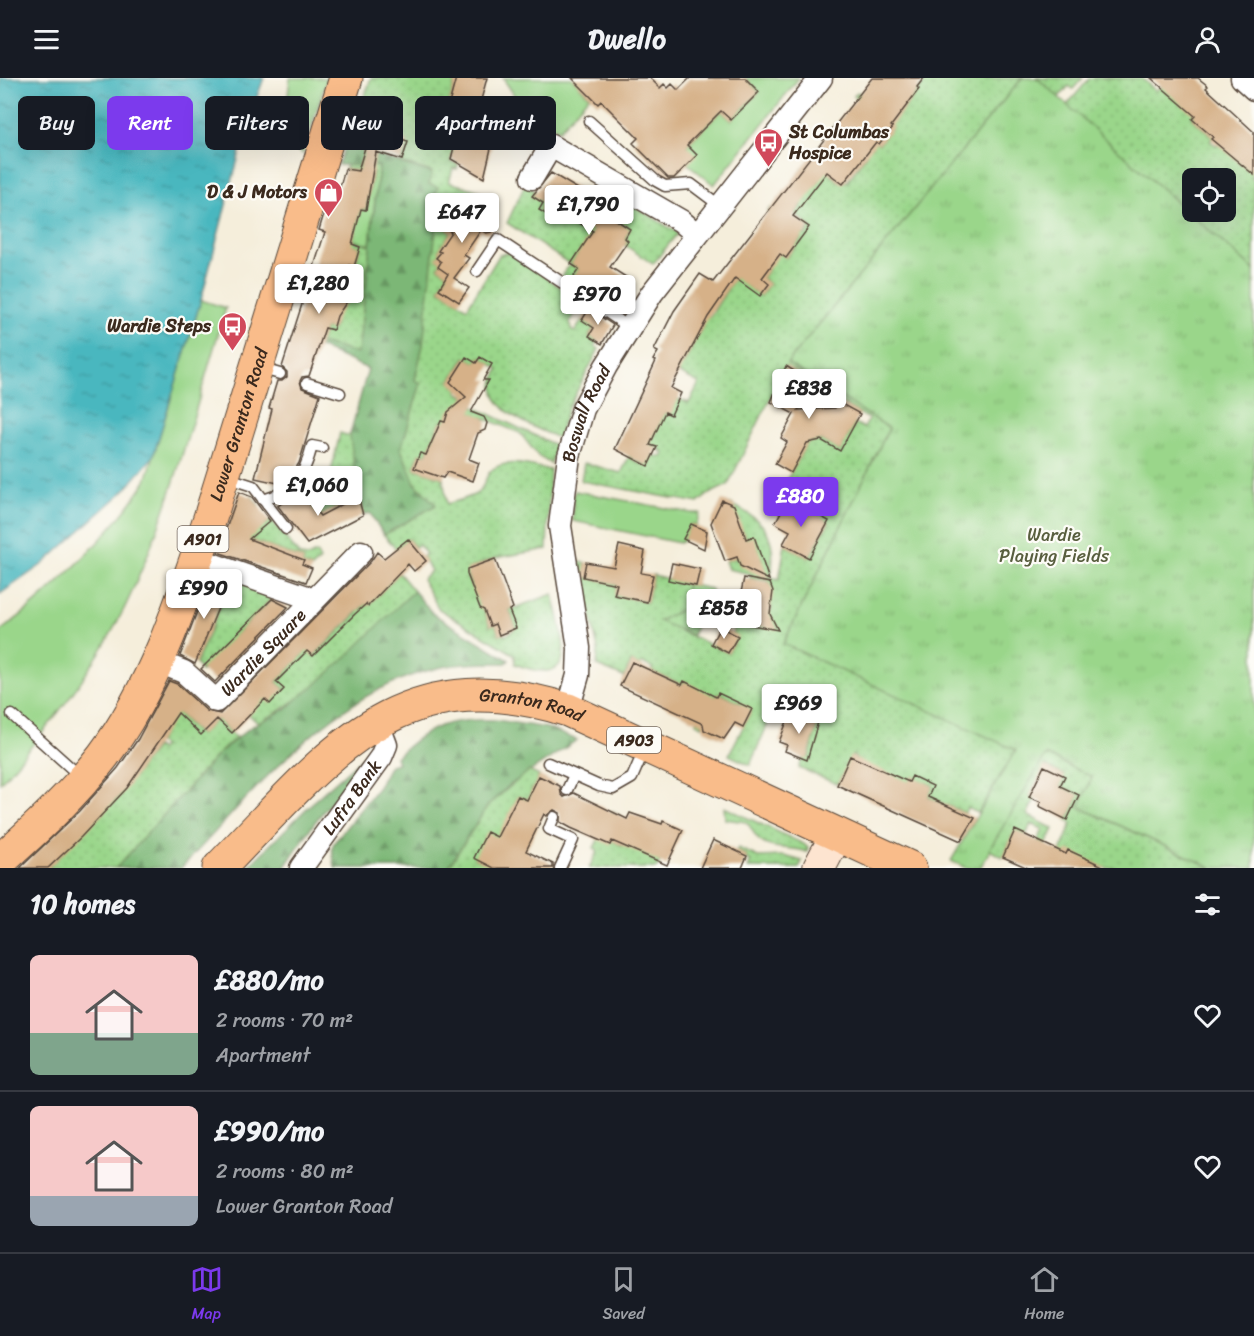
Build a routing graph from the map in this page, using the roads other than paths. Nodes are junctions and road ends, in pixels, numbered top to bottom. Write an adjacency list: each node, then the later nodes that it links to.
1 (346, 78): 14 (main road, Lower Granton Road / A901)
2 (821, 78): 7 (street, Boswall Road)
3 (1242, 78): 4 (street)
4 (1254, 89)
5 (589, 121): 7 (lane)
6 (532, 178): 8 (street)
7 (720, 205): 8 (street, Boswall Road)
8 (696, 234): 10 (street, Boswall Road)
9 (477, 271): 10 (lane)
10 (629, 327): 21 (street, Boswall Road)
11 (307, 383): 12 (lane)
12 (340, 393)
13 (322, 448): 15 (lane)
14 (223, 476): 15 (lane); 18 (main road, Lower Granton Road / A901)
15 (263, 500): 16 (lane)
16 (286, 530)
17 (361, 552): 19 (street, Wardie Square)
18 (196, 558): 19 (street, Wardie Square); 20 (main road, Lower Granton Road / A901)
19 (312, 602): 20 (street, Wardie Square)
20 (156, 661): 27 (main road, Lower Granton Road / A901)
21 (568, 710): 23 (main road, Granton Road / A903); 24 (main road, Granton Road / A903)
22 (12, 715): 27 (lane)
23 (377, 722): 32 (main road, Granton Road / A903); 33 (street, Lufra Bank)
24 (646, 745): 26 (lane); 30 (main road, Granton Road / A903)
25 (548, 763): 26 (lane)
26 (574, 775): 28 (lane)
27 (83, 780): 31 (main road, Lower Granton Road / A901)
28 (567, 790)
29 (554, 817): 34 (lane)
30 (837, 834): 35 (street); 36 (main road, Granton Road / A903)
31 (0, 861)
32 (219, 868)
33 (301, 868)
34 (560, 868)
35 (819, 868)
36 (910, 868)

